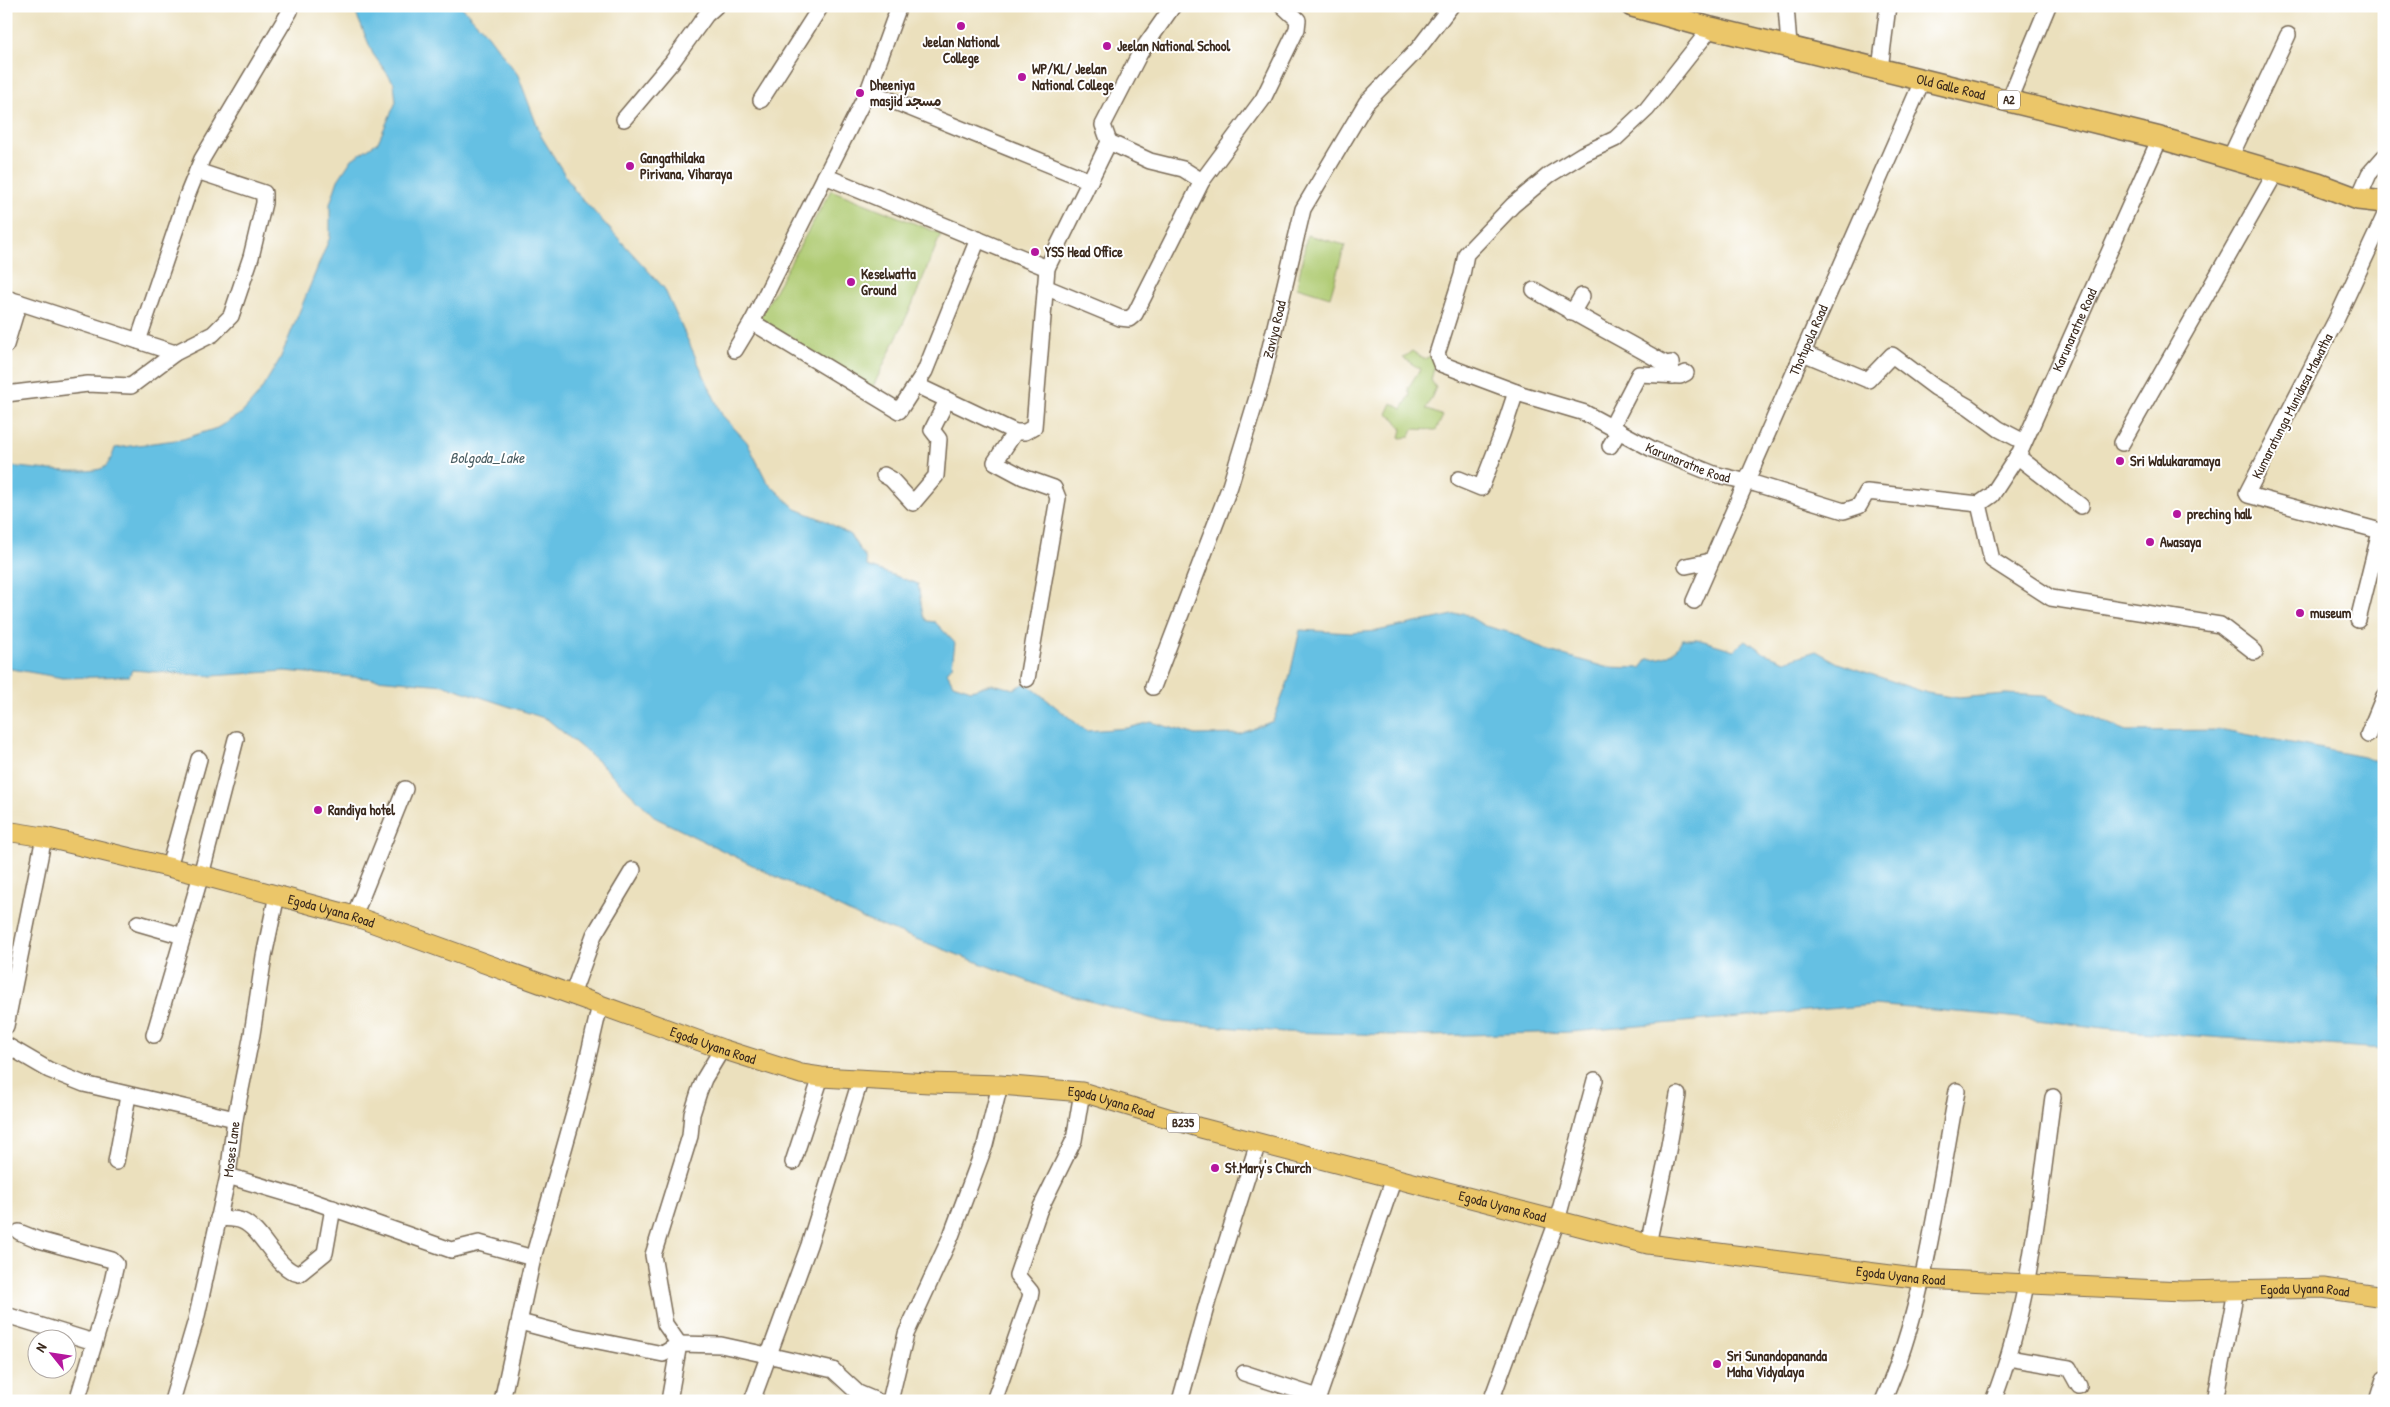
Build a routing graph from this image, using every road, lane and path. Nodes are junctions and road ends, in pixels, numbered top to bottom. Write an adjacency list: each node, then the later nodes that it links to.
1 (716, 6): 21 (street)
2 (821, 6): 19 (street)
3 (899, 6): 18 (street)
4 (1173, 6): 23 (street)
5 (1283, 6): 30 (street)
6 (1451, 6): 68 (street, Zaviya Road)
7 (1632, 6): 12 (highway, Old Galle Road / A2)
8 (1786, 6): 15 (street)
9 (1888, 6): 16 (street)
10 (2048, 6): 20 (street)
11 (290, 11): 26 (street)
12 (1686, 14): 13 (highway, Old Galle Road / A2)
13 (1711, 28): 15 (highway, Old Galle Road / A2); 48 (street, Karunaratne Road)
14 (2288, 35): 25 (street)
15 (1789, 46): 16 (highway, Old Galle Road / A2)
16 (1880, 69): 17 (highway, Old Galle Road / A2)
17 (1923, 79): 20 (highway, Old Galle Road / A2); 45 (street, Thotupola Road)
18 (868, 91): 28 (street); 29 (street)
19 (761, 100)
20 (2009, 100): 22 (highway, Old Galle Road / A2)
21 (624, 119)
22 (2160, 138): 25 (highway, Old Galle Road / A2); 55 (street, Karunaratne Road)
23 (1109, 142): 29 (street); 30 (street)
24 (2384, 157): 31 (street)
25 (2229, 160): 27 (highway, Old Galle Road / A2)
26 (198, 171): 42 (street); 46 (street)
27 (2276, 172): 31 (highway, Old Galle Road / A2); 53 (street)
28 (825, 176): 34 (street); 41 (street)
29 (1090, 181): 35 (street)
30 (1202, 181): 36 (street)
31 (2358, 199): 32 (highway, Old Galle Road / A2)
32 (2384, 202)
33 (2384, 216): 61 (street, Kumaratunga Munidasa Mawatha)
34 (978, 239): 35 (street); 47 (street)
35 (1046, 268): 36 (street)
36 (1045, 287): 52 (street)
37 (1534, 290): 40 (street)
38 (1582, 296): 40 (street)
39 (12, 300): 42 (street); 43 (street)
40 (1572, 313): 51 (street)
41 (752, 322): 44 (street); 47 (street)
42 (138, 341): 46 (street)
43 (6, 345)
44 (735, 350)
45 (1803, 353): 55 (street); 58 (street, Thotupola Road)
46 (175, 354): 49 (street)
47 (916, 385): 50 (street)
48 (1516, 392): 51 (street, Karunaratne Road); 57 (street)
49 (6, 394)
50 (947, 400): 52 (street); 56 (street)
51 (1615, 428): 54 (street); 58 (street, Karunaratne Road)
52 (1015, 432): 67 (street)
53 (2122, 443)
54 (1610, 446)
55 (2021, 449): 59 (street, Karunaratne Road); 60 (street)
56 (884, 475)
57 (1459, 480)
58 (1746, 482): 59 (street, Karunaratne Road); 62 (street, Thotupola Road)
59 (1979, 504): 66 (street)
60 (2081, 506)
61 (2382, 532): 65 (street)
62 (1711, 561): 63 (street); 64 (street, Thotupola Road)
63 (1686, 566)
64 (1694, 601)
65 (2358, 620)
66 (2255, 652)
67 (1027, 679)
68 (1153, 687)
69 (2384, 696): 70 (street)
70 (2368, 735)
71 (236, 739): 78 (street)
72 (199, 759): 76 (street)
73 (405, 789): 80 (street)
74 (6, 831): 75 (main road, Egoda Uyana Road / B235)
75 (44, 838): 76 (main road, Egoda Uyana Road / B235); 85 (street)
76 (170, 867): 78 (main road, Egoda Uyana Road / B235)
77 (633, 870): 83 (street)
78 (201, 875): 79 (main road, Egoda Uyana Road / B235); 82 (street)
79 (278, 895): 80 (main road, Egoda Uyana Road / B235); 98 (street, Moses Lane)
80 (354, 916): 83 (main road, Egoda Uyana Road / B235)
81 (138, 923): 82 (street)
82 (183, 936): 86 (street)
83 (572, 995): 84 (main road, Egoda Uyana Road / B235)
84 (600, 1005): 88 (main road, Egoda Uyana Road / B235); 109 (street)
85 (6, 1026)
86 (154, 1035)
87 (6, 1045): 96 (street)
88 (722, 1048): 89 (main road, Egoda Uyana Road / B235); 117 (street)
89 (821, 1077): 90 (main road, Egoda Uyana Road / B235); 101 (street)
90 (861, 1078): 92 (main road, Egoda Uyana Road / B235); 118 (street)
91 (1595, 1080): 106 (street)
92 (1000, 1085): 94 (main road, Egoda Uyana Road / B235); 130 (street)
93 (1957, 1091): 110 (street)
94 (1082, 1092): 99 (main road, Egoda Uyana Road / B235); 131 (street)
95 (1678, 1095): 108 (street)
96 (128, 1096): 98 (street); 100 (street)
97 (2053, 1097): 111 (street)
98 (235, 1120): 102 (street, Moses Lane)
99 (1258, 1143): 103 (main road, Egoda Uyana Road / B235); 132 (street)
100 (116, 1162)
101 (793, 1162)
102 (228, 1176): 104 (street); 105 (street, Moses Lane)
103 (1394, 1178): 106 (main road, Egoda Uyana Road / B235); 123 (street)
104 (333, 1208): 105 (street); 109 (street)
105 (218, 1218): 125 (street, Moses Lane)
106 (1558, 1221): 108 (main road, Egoda Uyana Road / B235); 133 (street)
107 (19, 1232): 116 (street)
108 (1648, 1244): 110 (main road, Egoda Uyana Road / B235)
109 (533, 1258): 115 (street)
110 (1922, 1279): 111 (main road, Egoda Uyana Road / B235); 134 (street)
111 (2025, 1283): 112 (main road, Egoda Uyana Road / B235); 119 (street)
112 (2236, 1290): 113 (main road, Egoda Uyana Road / B235); 136 (street)
113 (2384, 1297)
114 (6, 1316): 116 (street)
115 (520, 1322): 117 (street); 126 (street)
116 (94, 1342): 124 (street)
117 (679, 1344): 118 (street); 127 (street)
118 (767, 1355): 128 (street); 129 (street)
119 (2008, 1358): 122 (street); 135 (street)
120 (1244, 1373): 123 (street)
121 (2384, 1379): 137 (street)
122 (2079, 1386)
123 (1317, 1399)
124 (77, 1401)
125 (172, 1401)
126 (502, 1401)
127 (669, 1401)
128 (752, 1401)
129 (877, 1401)
130 (890, 1401)
131 (994, 1401)
132 (1180, 1401)
133 (1491, 1401)
134 (1883, 1401)
135 (1993, 1401)
136 (2215, 1401)
137 (2377, 1401)

